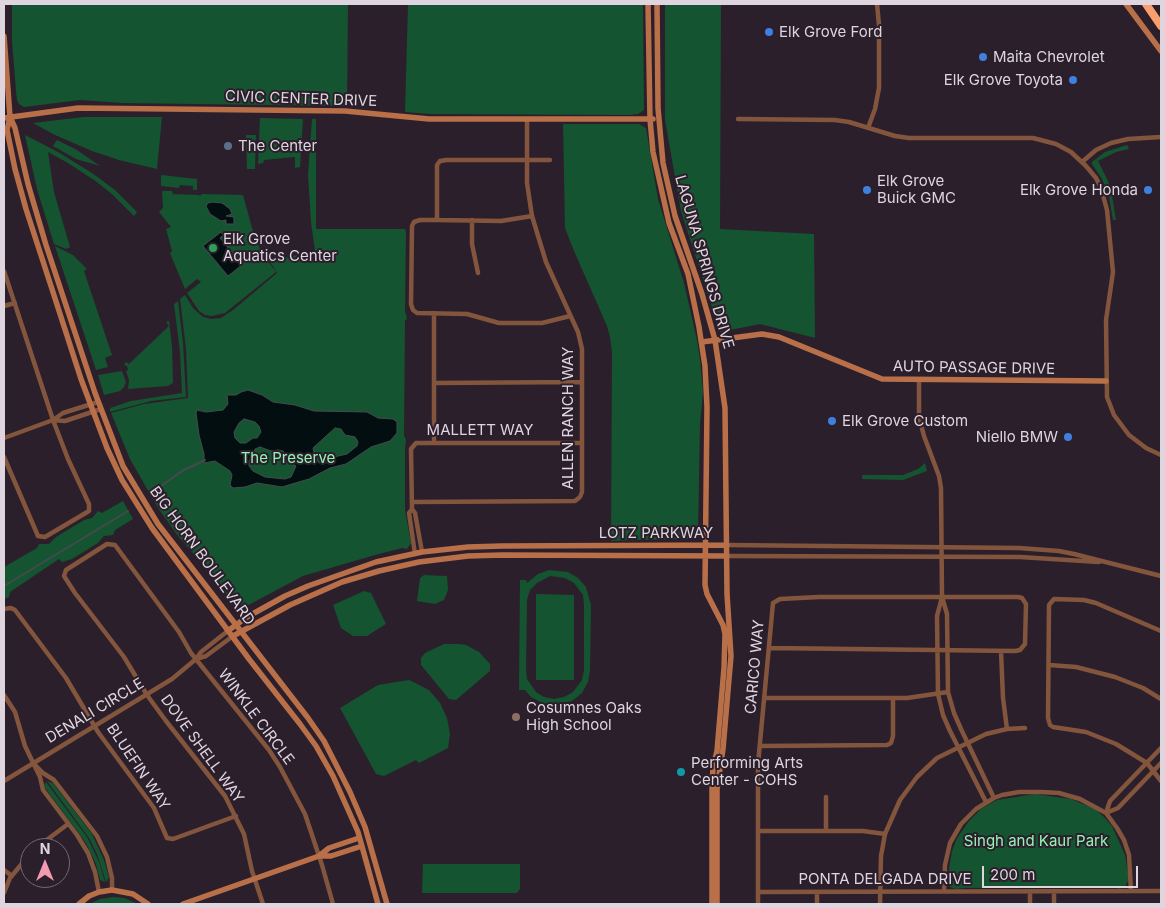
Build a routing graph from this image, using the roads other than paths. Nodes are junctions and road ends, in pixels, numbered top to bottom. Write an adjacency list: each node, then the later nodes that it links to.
1 (648, 4): 11 (street, LAGUNA SPRINGS DRIVE)
2 (657, 4): 10 (street, LAGUNA SPRINGS DRIVE)
3 (877, 4): 14 (street)
4 (1126, 4): 8 (street)
5 (1146, 4): 6 (highway)
6 (1161, 26)
7 (4, 36): 9 (street, BIG HORN BOULEVARD)
8 (1161, 52)
9 (7, 118): 13 (street, CIVIC CENTER DRIVE); 34 (street, BIG HORN BOULEVARD); 35 (street, BIG HORN BOULEVARD)
10 (659, 118): 11 (street, CIVIC CENTER DRIVE); 28 (street, LAGUNA SPRINGS DRIVE)
11 (650, 119): 13 (street, CIVIC CENTER DRIVE); 29 (street, LAGUNA SPRINGS DRIVE)
12 (738, 119): 14 (street)
13 (527, 120): 16 (street, ALLEN RANCH WAY)
14 (868, 128): 18 (street)
15 (1161, 137): 18 (street)
16 (526, 160): 17 (street); 19 (street, ALLEN RANCH WAY); 20 (street)
17 (550, 160)
18 (1082, 162): 31 (street)
19 (532, 216): 21 (street); 27 (street, ALLEN RANCH WAY)
20 (437, 220): 21 (street); 26 (street)
21 (472, 220): 23 (street)
22 (4, 271): 24 (street)
23 (478, 273)
24 (15, 303): 25 (street); 38 (street)
25 (4, 306)
26 (434, 313): 27 (street); 33 (street)
27 (570, 316): 32 (street, ALLEN RANCH WAY)
28 (715, 340): 29 (street, AUTO PASSAGE DRIVE); 30 (street, AUTO PASSAGE DRIVE); 47 (street, LAGUNA SPRINGS DRIVE)
29 (702, 342): 46 (street, LAGUNA SPRINGS DRIVE)
30 (920, 380): 31 (street, AUTO PASSAGE DRIVE); 48 (street)
31 (1106, 381): 42 (street)
32 (582, 382): 33 (street); 41 (street, ALLEN RANCH WAY)
33 (434, 383): 40 (street)
34 (98, 402): 35 (street); 36 (street, BIG HORN BOULEVARD)
35 (90, 404): 37 (street, BIG HORN BOULEVARD); 38 (street)
36 (101, 409): 37 (street); 58 (street, BIG HORN BOULEVARD)
37 (93, 412): 38 (street); 59 (street, BIG HORN BOULEVARD)
38 (53, 420): 39 (street); 43 (street)
39 (4, 438)
40 (434, 442): 41 (street, MALLETT WAY); 44 (street, MALLETT WAY)
41 (582, 443): 44 (street, ALLEN RANCH WAY)
42 (1161, 455)
43 (4, 457)
44 (412, 502): 45 (street, MALLETT WAY)
45 (412, 509): 49 (street, MALLETT WAY); 50 (street, MALLETT WAY)
46 (705, 546): 47 (street, LOTZ PARKWAY); 49 (street, LOTZ PARKWAY); 51 (street, LAGUNA SPRINGS DRIVE)
47 (727, 546): 48 (street, LOTZ PARKWAY); 52 (street, LAGUNA SPRINGS DRIVE)
48 (942, 548): 53 (street); 54 (street, LOTZ PARKWAY)
49 (422, 552): 50 (street, LOTZ PARKWAY)
50 (415, 554): 58 (street, LOTZ PARKWAY)
51 (706, 556): 52 (street, LOTZ PARKWAY); 60 (street, LOTZ PARKWAY); 124 (street, LAGUNA SPRINGS DRIVE)
52 (727, 556): 53 (street, LOTZ PARKWAY); 125 (street, LAGUNA SPRINGS DRIVE)
53 (942, 557): 54 (street, LOTZ PARKWAY); 56 (street)
54 (1100, 562): 55 (street, LOTZ PARKWAY)
55 (1161, 576)
56 (942, 597): 63 (street, CARICO WAY); 64 (street); 65 (street); 66 (street)
57 (4, 609): 76 (street)
58 (236, 625): 59 (street, LOTZ PARKWAY); 60 (street, BIG HORN BOULEVARD)
59 (229, 630): 62 (street, BIG HORN BOULEVARD); 67 (street, DENALI CIRCLE)
60 (241, 631): 62 (street, LOTZ PARKWAY); 123 (street, BIG HORN BOULEVARD)
61 (1161, 632): 68 (street)
62 (233, 636): 67 (street, DENALI CIRCLE); 99 (street, BIG HORN BOULEVARD)
63 (770, 648): 64 (street); 73 (street, CARICO WAY)
64 (937, 650): 65 (street); 71 (street)
65 (948, 651): 66 (street); 69 (street)
66 (1001, 651): 78 (street)
67 (196, 659): 70 (street, DENALI CIRCLE); 70 (street, WINKLE CIRCLE); 101 (street, WINKLE CIRCLE)
68 (1049, 666): 75 (street); 83 (street)
69 (948, 692): 71 (street); 79 (street)
70 (147, 694): 76 (street, DENALI CIRCLE); 93 (street, DOVE SHELL WAY)
71 (938, 694): 74 (street); 81 (street)
72 (4, 695): 85 (street)
73 (765, 698): 74 (street); 80 (street, CARICO WAY)
74 (893, 698): 80 (street)
75 (1161, 699)
76 (94, 726): 85 (street, DENALI CIRCLE); 93 (street, BLUEFIN WAY)
77 (1024, 728): 78 (street)
78 (1007, 729): 79 (street)
79 (967, 743): 81 (street); 90 (street)
80 (760, 746): 95 (street, CARICO WAY)
81 (958, 747): 91 (street); 97 (street)
82 (1161, 748): 83 (street)
83 (1147, 763): 86 (street); 92 (street)
84 (1161, 764): 86 (street)
85 (35, 765): 87 (street, DENALI CIRCLE); 94 (street); 106 (street)
86 (1154, 772): 88 (street); 92 (street)
87 (4, 781)
88 (1161, 781)
89 (826, 797): 96 (street)
90 (994, 798): 91 (street); 92 (street)
91 (986, 802): 108 (street)
92 (1106, 813): 109 (street)
93 (236, 816): 105 (street, DOVE SHELL WAY)
94 (68, 824): 98 (street); 111 (street)
95 (758, 831): 96 (street); 112 (street, CARICO WAY)
96 (826, 831): 97 (street)
97 (885, 834): 107 (street)
98 (49, 838)
99 (359, 838): 100 (street, BIG HORN BOULEVARD); 101 (street)
100 (362, 846): 101 (street); 122 (street, BIG HORN BOULEVARD)
101 (319, 856): 105 (street); 121 (street, WINKLE CIRCLE)
102 (20, 866): 104 (street)
103 (4, 870): 104 (street)
104 (12, 876): 116 (street)
105 (255, 878): 119 (street); 120 (street, DOVE SHELL WAY)
106 (112, 890): 111 (street); 118 (street)
107 (880, 891): 108 (street, PONTA DELGADA DRIVE); 113 (street, PONTA DELGADA DRIVE); 128 (street)
108 (944, 891): 114 (street, PONTA DELGADA DRIVE)
109 (1131, 891): 110 (street, PONTA DELGADA DRIVE); 115 (street, PONTA DELGADA DRIVE)
110 (1161, 891)
111 (99, 892): 117 (street)
112 (758, 892): 113 (street, PONTA DELGADA DRIVE); 126 (street, CARICO WAY)
113 (817, 892): 127 (street)
114 (1030, 892): 115 (street, PONTA DELGADA DRIVE); 129 (street)
115 (1054, 892): 130 (street)
116 (4, 893)
117 (79, 904)
118 (148, 904)
119 (183, 904)
120 (264, 904)
121 (333, 904)
122 (378, 904)
123 (386, 904)
124 (712, 904)
125 (718, 904)
126 (758, 904)
127 (817, 904)
128 (880, 904)
129 (1030, 904)
130 (1054, 904)

